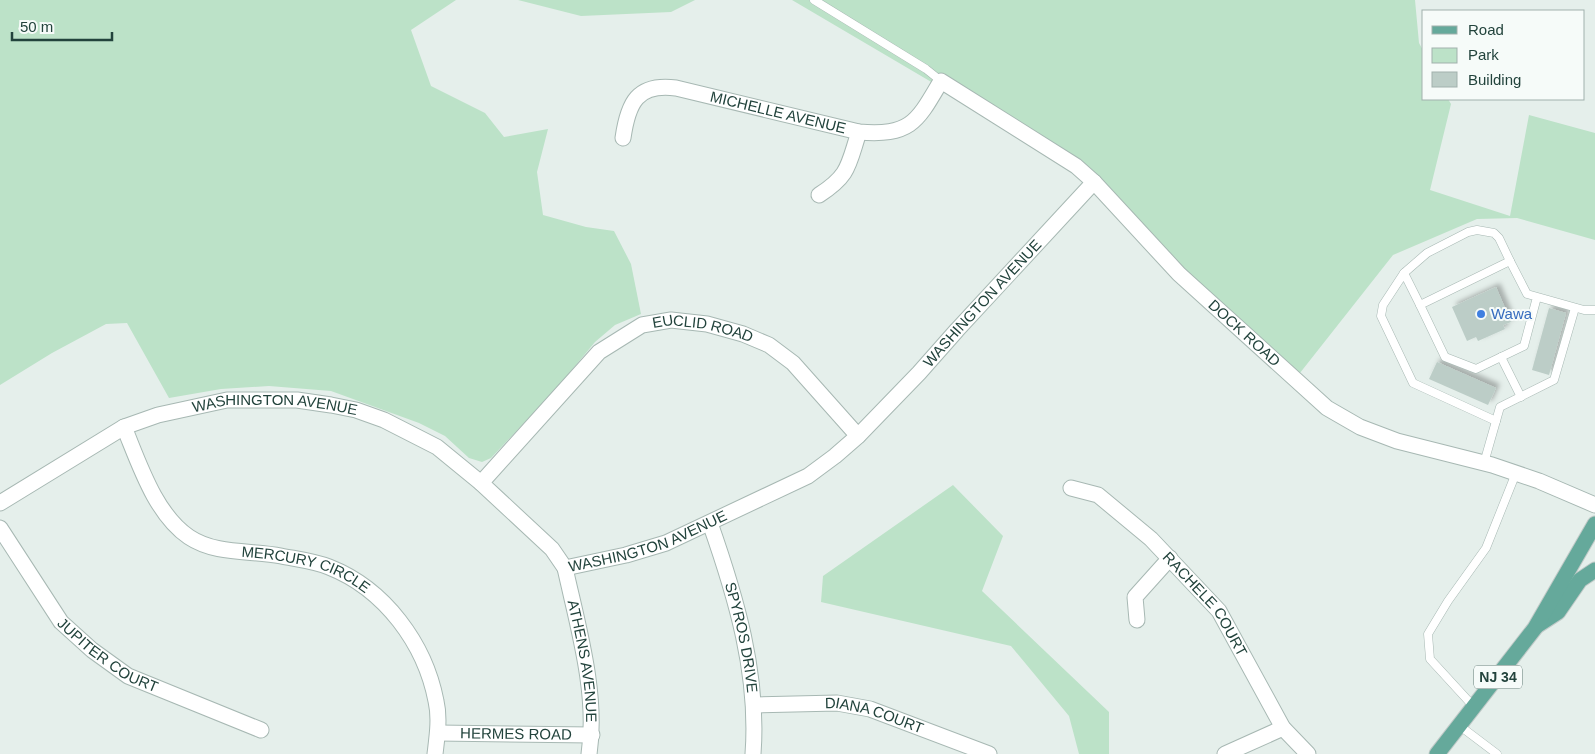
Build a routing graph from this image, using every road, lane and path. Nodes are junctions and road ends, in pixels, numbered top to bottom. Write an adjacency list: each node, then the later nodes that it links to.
1 (814, 0): 2 (lane)
2 (941, 81): 3 (street, MICHELLE AVENUE); 5 (street, DOCK ROAD)
3 (858, 132): 4 (street, MICHELLE AVENUE); 6 (street)
4 (623, 138)
5 (1094, 182): 17 (street, WASHINGTON AVENUE); 18 (street, DOCK ROAD)
6 (819, 195)
7 (1510, 261): 8 (lane); 9 (lane); 10 (lane)
8 (1404, 273): 10 (lane); 15 (lane)
9 (1537, 297): 11 (lane); 13 (lane)
10 (1420, 305): 13 (lane)
11 (1575, 308): 12 (lane); 14 (lane)
12 (1595, 310)
13 (1501, 357): 14 (lane)
14 (1521, 397): 15 (lane)
15 (1496, 421): 18 (lane)
16 (124, 427): 20 (street, WASHINGTON AVENUE); 22 (street, WASHINGTON AVENUE); 37 (street, MERCURY CIRCLE)
17 (858, 436): 20 (street, EUCLID ROAD); 24 (street, WASHINGTON AVENUE)
18 (1484, 462): 19 (street, DOCK ROAD)
19 (1516, 473): 23 (street, DOCK ROAD); 33 (lane)
20 (481, 483): 28 (street, WASHINGTON AVENUE)
21 (1071, 488): 27 (street, RACHELE COURT)
22 (0, 503)
23 (1595, 505)
24 (710, 523): 28 (street, WASHINGTON AVENUE); 32 (street, SPYROS DRIVE)
25 (1595, 524): 31 (main road, NJ 34)
26 (0, 528): 36 (street, JUPITER COURT)
27 (1170, 558): 30 (street); 35 (street, RACHELE COURT)
28 (565, 568): 38 (street, ATHENS AVENUE)
29 (1595, 570): 31 (main road)
30 (1137, 620)
31 (1535, 628): 33 (main road, NJ 34)
32 (754, 705): 41 (street, SPYROS DRIVE); 42 (street, DIANA COURT)
33 (1474, 708): 34 (main road, NJ 34)
34 (1460, 726): 45 (main road, NJ 34); 46 (lane)
35 (1283, 728): 43 (street); 44 (street, RACHELE COURT)
36 (261, 730)
37 (438, 733): 38 (street, HERMES ROAD); 39 (street, MERCURY CIRCLE)
38 (592, 735): 40 (street, ATHENS AVENUE)
39 (435, 754)
40 (590, 754)
41 (754, 754)
42 (989, 754)
43 (1225, 754)
44 (1308, 754)
45 (1437, 754)
46 (1496, 754)

